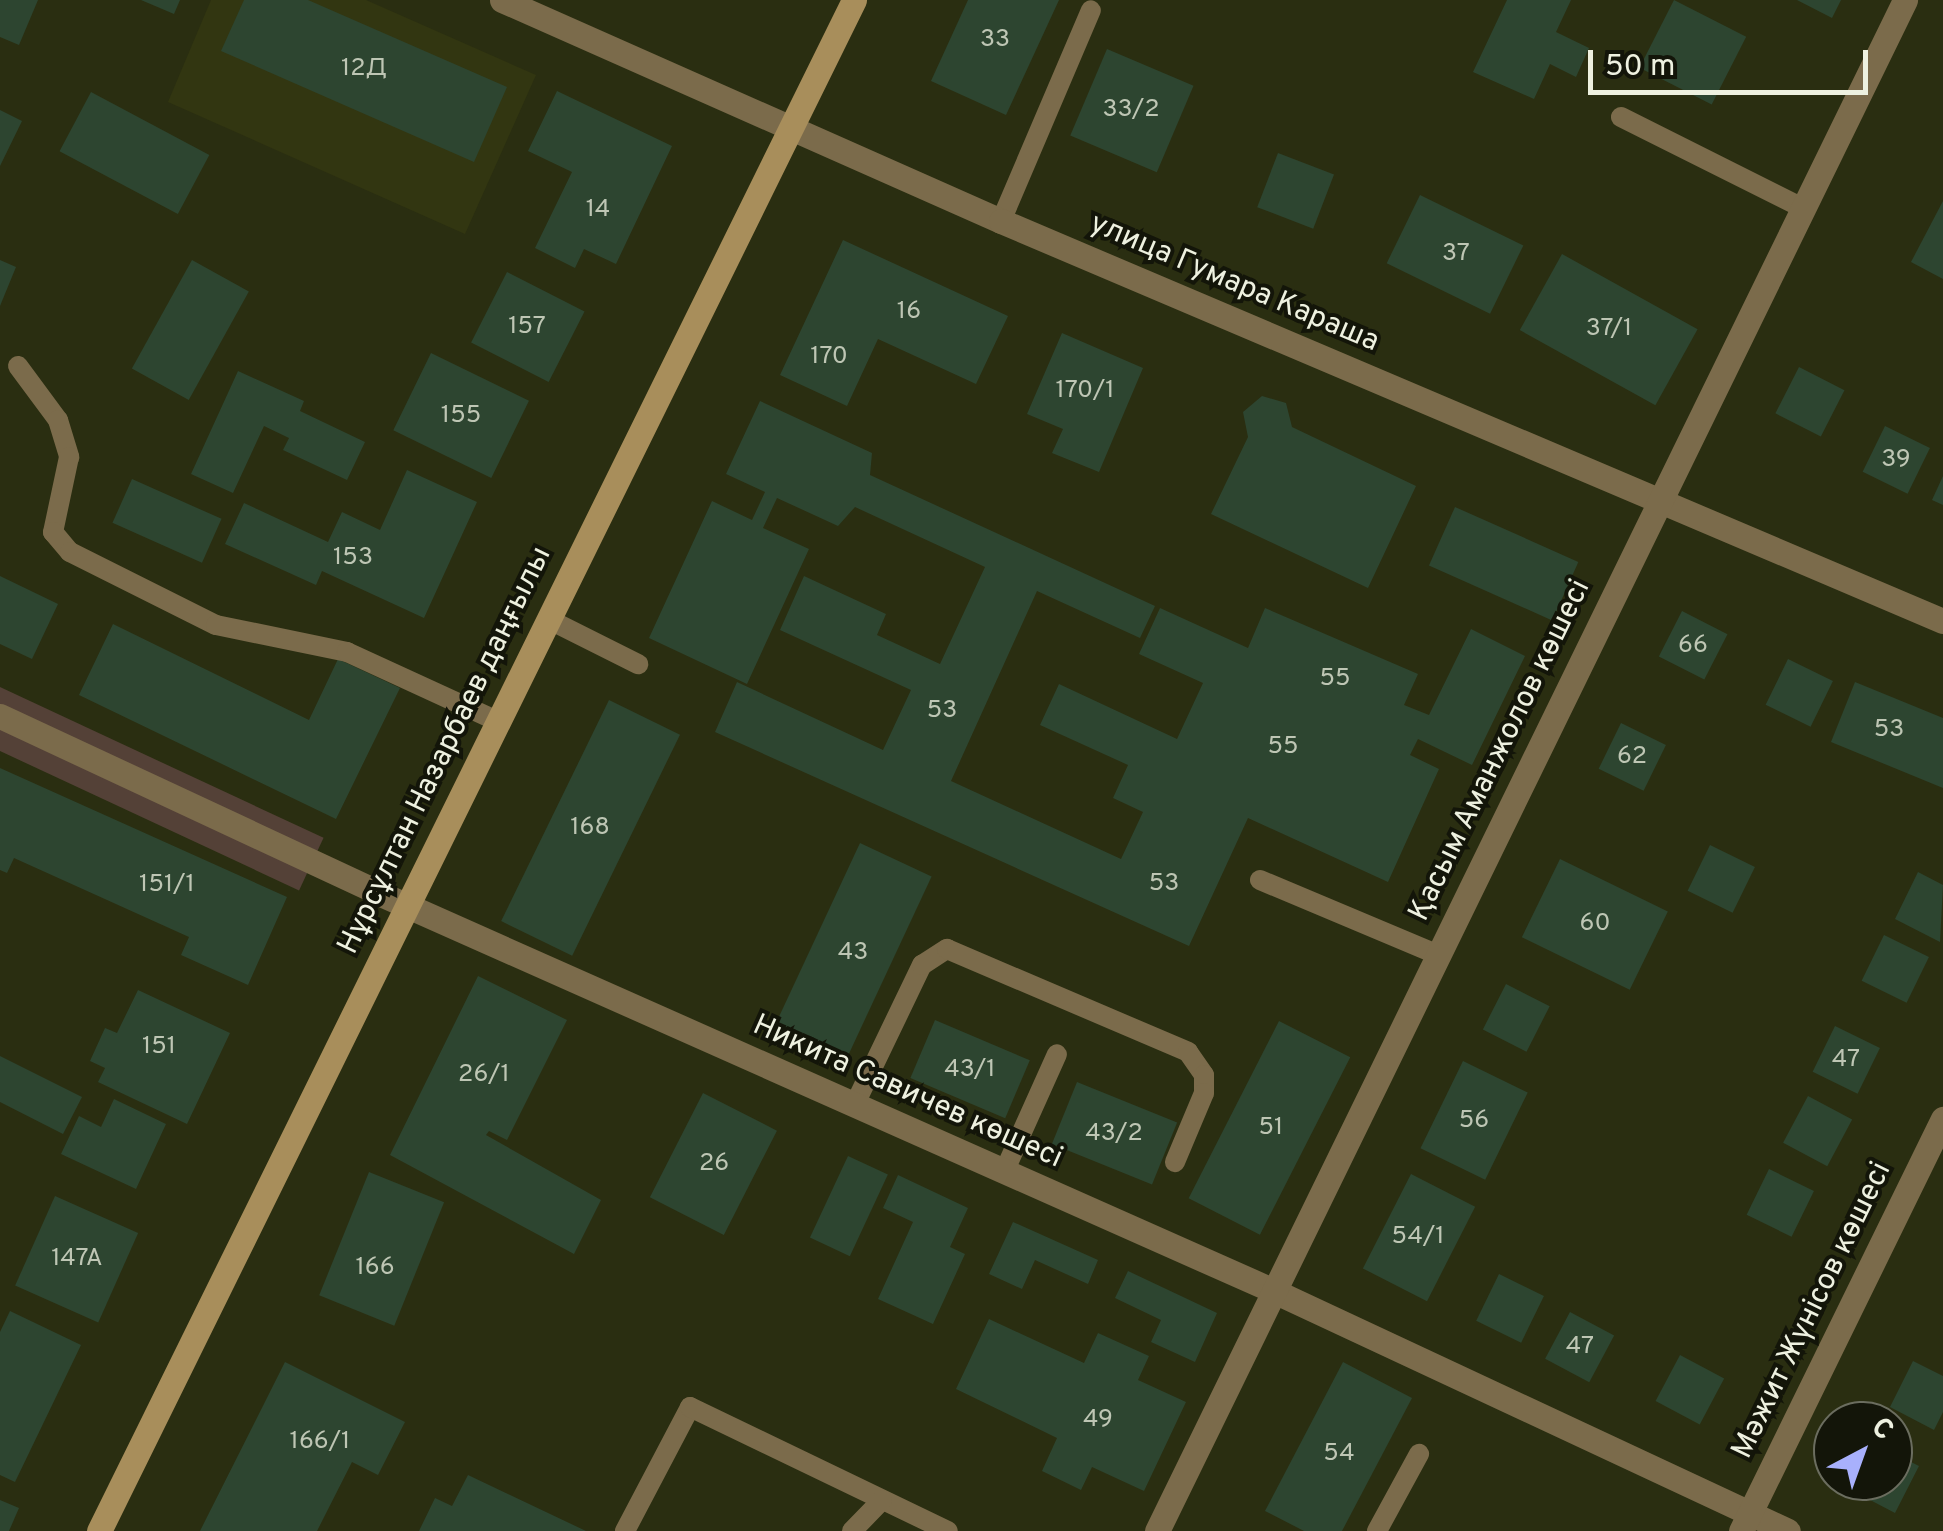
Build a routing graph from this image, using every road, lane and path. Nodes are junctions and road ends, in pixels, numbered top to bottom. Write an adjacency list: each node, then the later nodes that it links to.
1 (502, 0): 6 (street, улица Гумара Караша)
2 (854, 0): 6 (main road, Нұрсұлтан Назарбаев даңғылы)
3 (1905, 0): 7 (street, Қасым Аманжолов көшесі)
4 (1091, 10): 8 (lane)
5 (1622, 118): 7 (lane)
6 (790, 130): 8 (street, улица Гумара Караша); 11 (main road, Нұрсұлтан Назарбаев даңғылы)
7 (1803, 208): 10 (street, Қасым Аманжолов көшесі)
8 (1001, 221): 10 (street, улица Гумара Караша)
9 (18, 366): 15 (lane)
10 (1660, 500): 12 (street, улица Гумара Караша); 18 (street, Қасым Аманжолов көшесі)
11 (548, 619): 13 (lane); 15 (main road, Нұрсұлтан Назарбаев даңғылы)
12 (1943, 622)
13 (638, 664)
14 (0, 716): 17 (street, Никита Савичев көшесі)
15 (497, 721): 17 (main road, Нұрсұлтан Назарбаев даңғылы)
16 (1260, 880): 18 (lane)
17 (394, 899): 20 (street, Никита Савичев көшесі); 28 (main road, Нұрсұлтан Назарбаев даңғылы)
18 (1438, 954): 24 (street, Қасым Аманжолов көшесі)
19 (1057, 1054): 23 (lane)
20 (854, 1106): 22 (lane); 23 (street, Никита Савичев көшесі)
21 (1943, 1118): 27 (street, Мәжит Жүнісов көшесі)
22 (1175, 1162)
23 (1004, 1172): 24 (street, Никита Савичев көшесі)
24 (1274, 1292): 27 (street, Никита Савичев көшесі); 32 (street, Қасым Аманжолов көшесі)
25 (1419, 1454): 33 (lane)
26 (882, 1500): 29 (lane); 30 (lane); 31 (lane)
27 (1746, 1522): 34 (street, Никита Савичев көшесі)
28 (99, 1531)
29 (626, 1531)
30 (852, 1531)
31 (948, 1531)
32 (1156, 1531)
33 (1377, 1531)
34 (1788, 1531)

